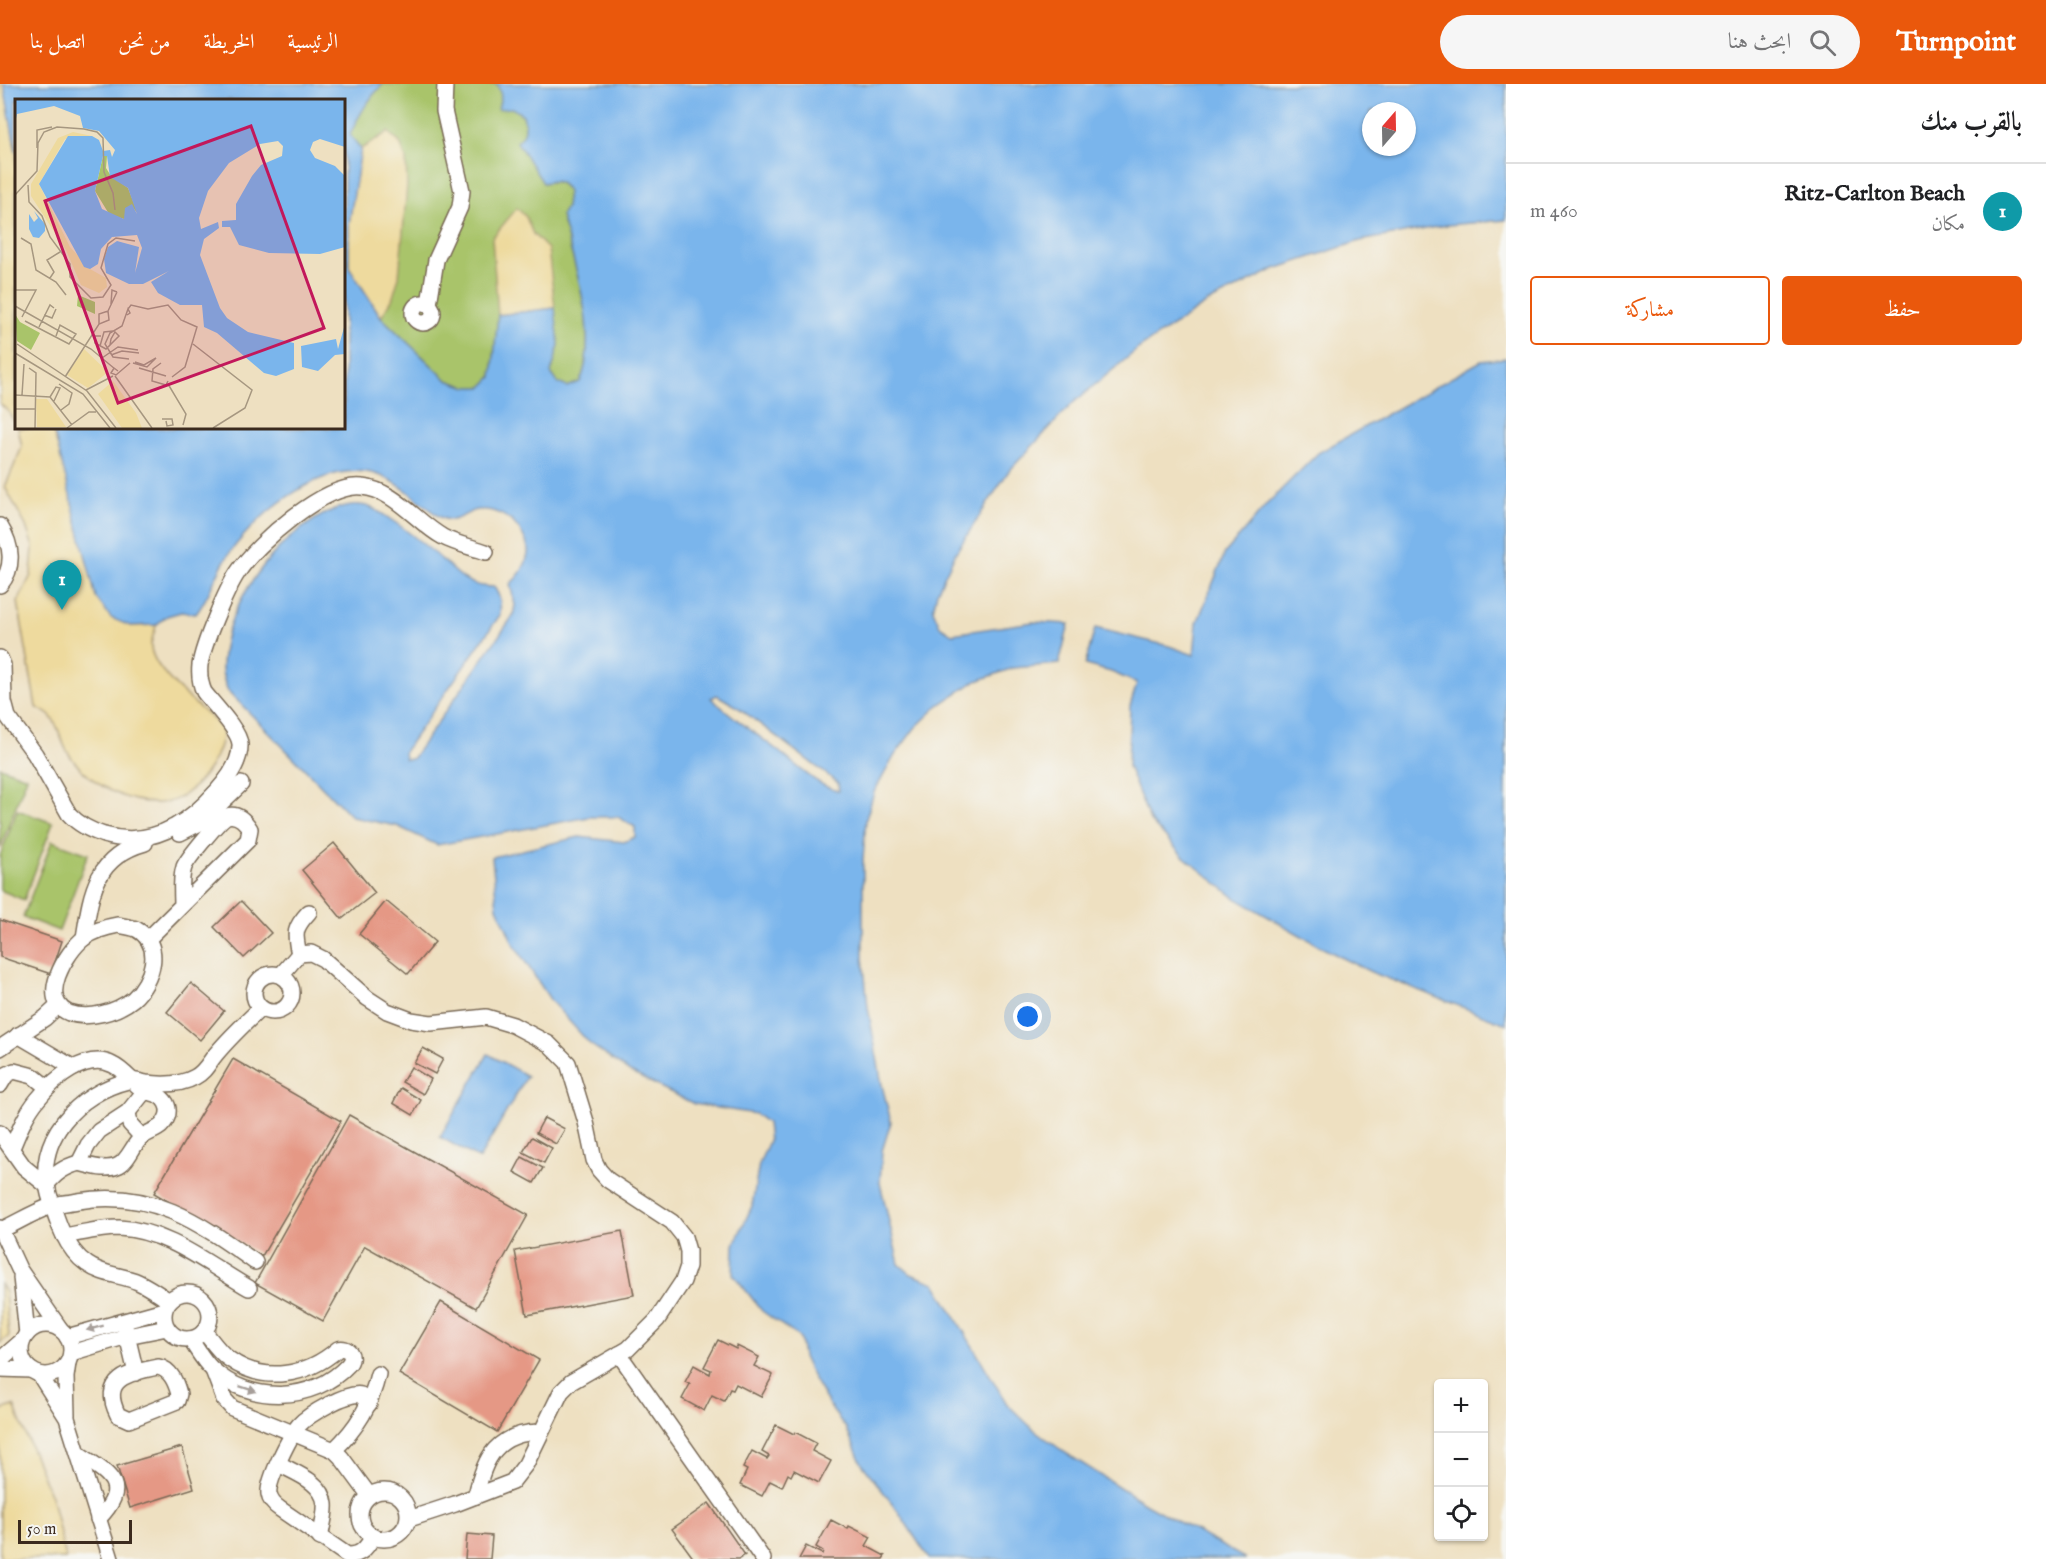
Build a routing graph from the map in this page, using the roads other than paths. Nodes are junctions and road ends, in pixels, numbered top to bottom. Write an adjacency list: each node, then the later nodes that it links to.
1 (445, 84): 2 (lane)
2 (429, 304)
3 (0, 526): 5 (lane)
4 (486, 552): 8 (lane)
5 (0, 585)
6 (0, 658): 9 (lane)
7 (241, 784): 8 (lane)
8 (221, 794): 9 (lane)
9 (127, 844): 12 (lane)
10 (182, 905): 10 (lane); 13 (lane)
11 (309, 912): 14 (lane)
12 (84, 938): 13 (lane); 16 (lane)
13 (148, 939): 16 (lane)
14 (299, 954): 15 (lane); 45 (lane)
15 (281, 975): 17 (lane); 17 (lane)
16 (58, 1006): 18 (lane)
17 (261, 1008): 21 (lane)
18 (18, 1035): 19 (lane); 20 (lane)
19 (0, 1048)
20 (74, 1068): 21 (lane); 23 (lane)
21 (131, 1080): 24 (lane); 30 (lane)
22 (0, 1085): 23 (lane)
23 (48, 1088): 28 (lane)
24 (144, 1092): 25 (lane); 27 (lane)
25 (128, 1112): 27 (lane); 29 (lane)
26 (0, 1133): 28 (lane)
27 (142, 1137): 29 (lane)
28 (12, 1148): 30 (lane)
29 (80, 1163): 30 (lane)
30 (46, 1185): 31 (lane)
31 (52, 1206): 32 (lane); 33 (lane); 34 (lane)
32 (1, 1229): 35 (lane)
33 (64, 1236): 36 (lane); 37 (lane)
34 (255, 1262)
35 (19, 1269): 41 (lane); 43 (lane)
36 (249, 1288)
37 (167, 1306): 38 (lane); 39 (lane); 40 (lane)
38 (124, 1321): 41 (lane, one-way to 41); 42 (lane)
39 (167, 1328): 42 (lane); 44 (lane)
40 (204, 1331): 44 (lane); 49 (lane, one-way to 40)
41 (64, 1333): 43 (lane); 46 (lane)
42 (127, 1336): 46 (lane); 51 (lane)
43 (25, 1337): 47 (lane); 50 (lane)
44 (190, 1339): 49 (lane)
45 (620, 1354): 55 (lane); 68 (lane)
46 (69, 1358): 50 (lane); 54 (lane)
47 (0, 1360)
48 (0, 1369): 50 (lane)
49 (213, 1370): 56 (lane)
50 (35, 1372): 54 (lane)
51 (136, 1373): 51 (lane)
52 (378, 1374): 53 (lane)
53 (369, 1404): 56 (lane); 57 (lane)
54 (67, 1418): 58 (lane)
55 (540, 1432): 61 (lane); 61 (lane)
56 (293, 1433): 57 (lane); 59 (lane)
57 (334, 1450): 60 (lane)
58 (79, 1454): 62 (lane); 62 (lane)
59 (279, 1464): 65 (lane); 65 (lane)
60 (369, 1495): 63 (lane); 64 (lane)
61 (476, 1497): 63 (lane)
62 (98, 1519): 67 (lane)
63 (409, 1519): 64 (lane)
64 (372, 1537): 66 (lane)
65 (320, 1538): 66 (lane)
66 (364, 1556)
67 (111, 1559)
68 (763, 1559)

